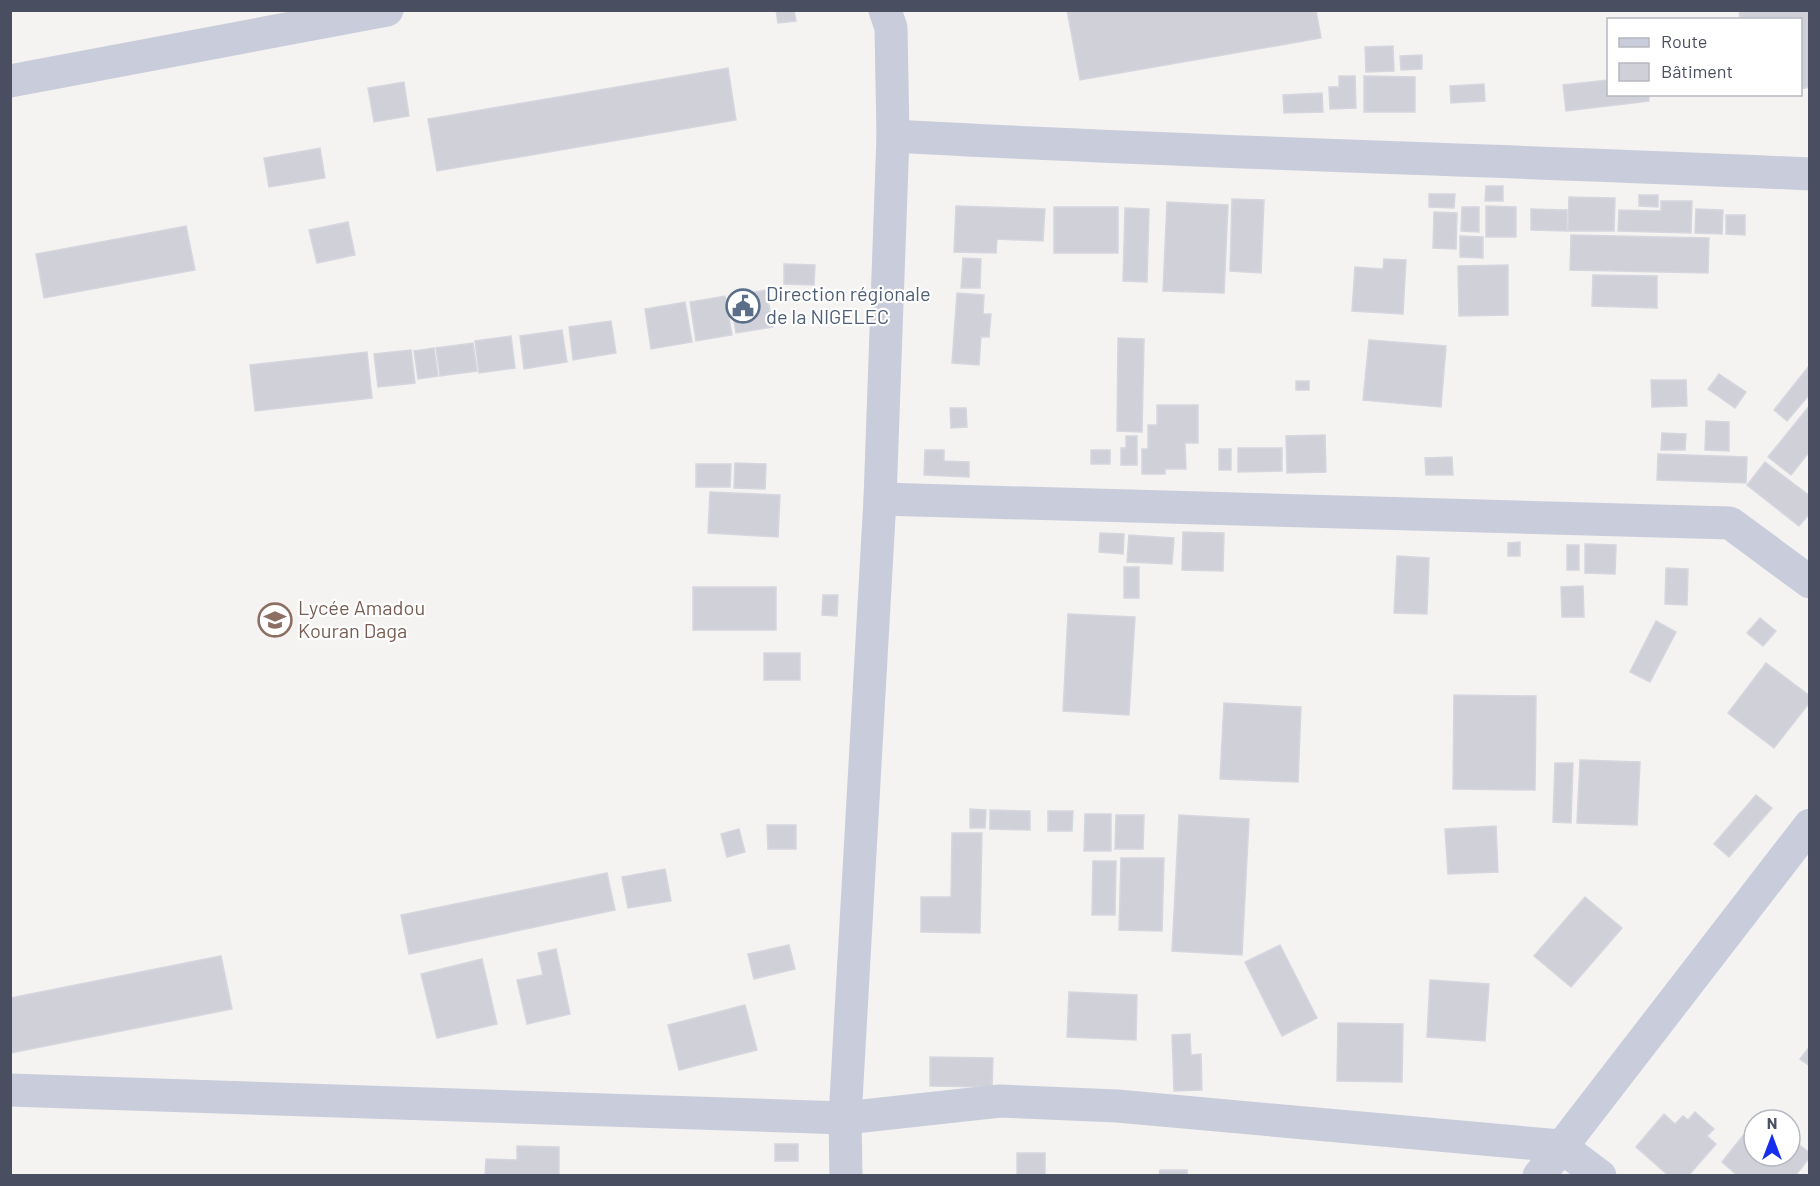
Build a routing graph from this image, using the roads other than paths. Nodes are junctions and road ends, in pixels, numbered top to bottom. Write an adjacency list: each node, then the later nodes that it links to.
1 (387, 10): 3 (street)
2 (885, 10): 4 (street)
3 (10, 81)
4 (892, 136): 5 (street); 6 (street)
5 (1809, 174)
6 (880, 499): 7 (street); 10 (street)
7 (1809, 582)
8 (1809, 825): 11 (street)
9 (10, 1090): 10 (street)
10 (845, 1118): 11 (street); 12 (street)
11 (1560, 1146): 13 (street); 14 (street)
12 (846, 1176)
13 (1539, 1176)
14 (1600, 1176)

